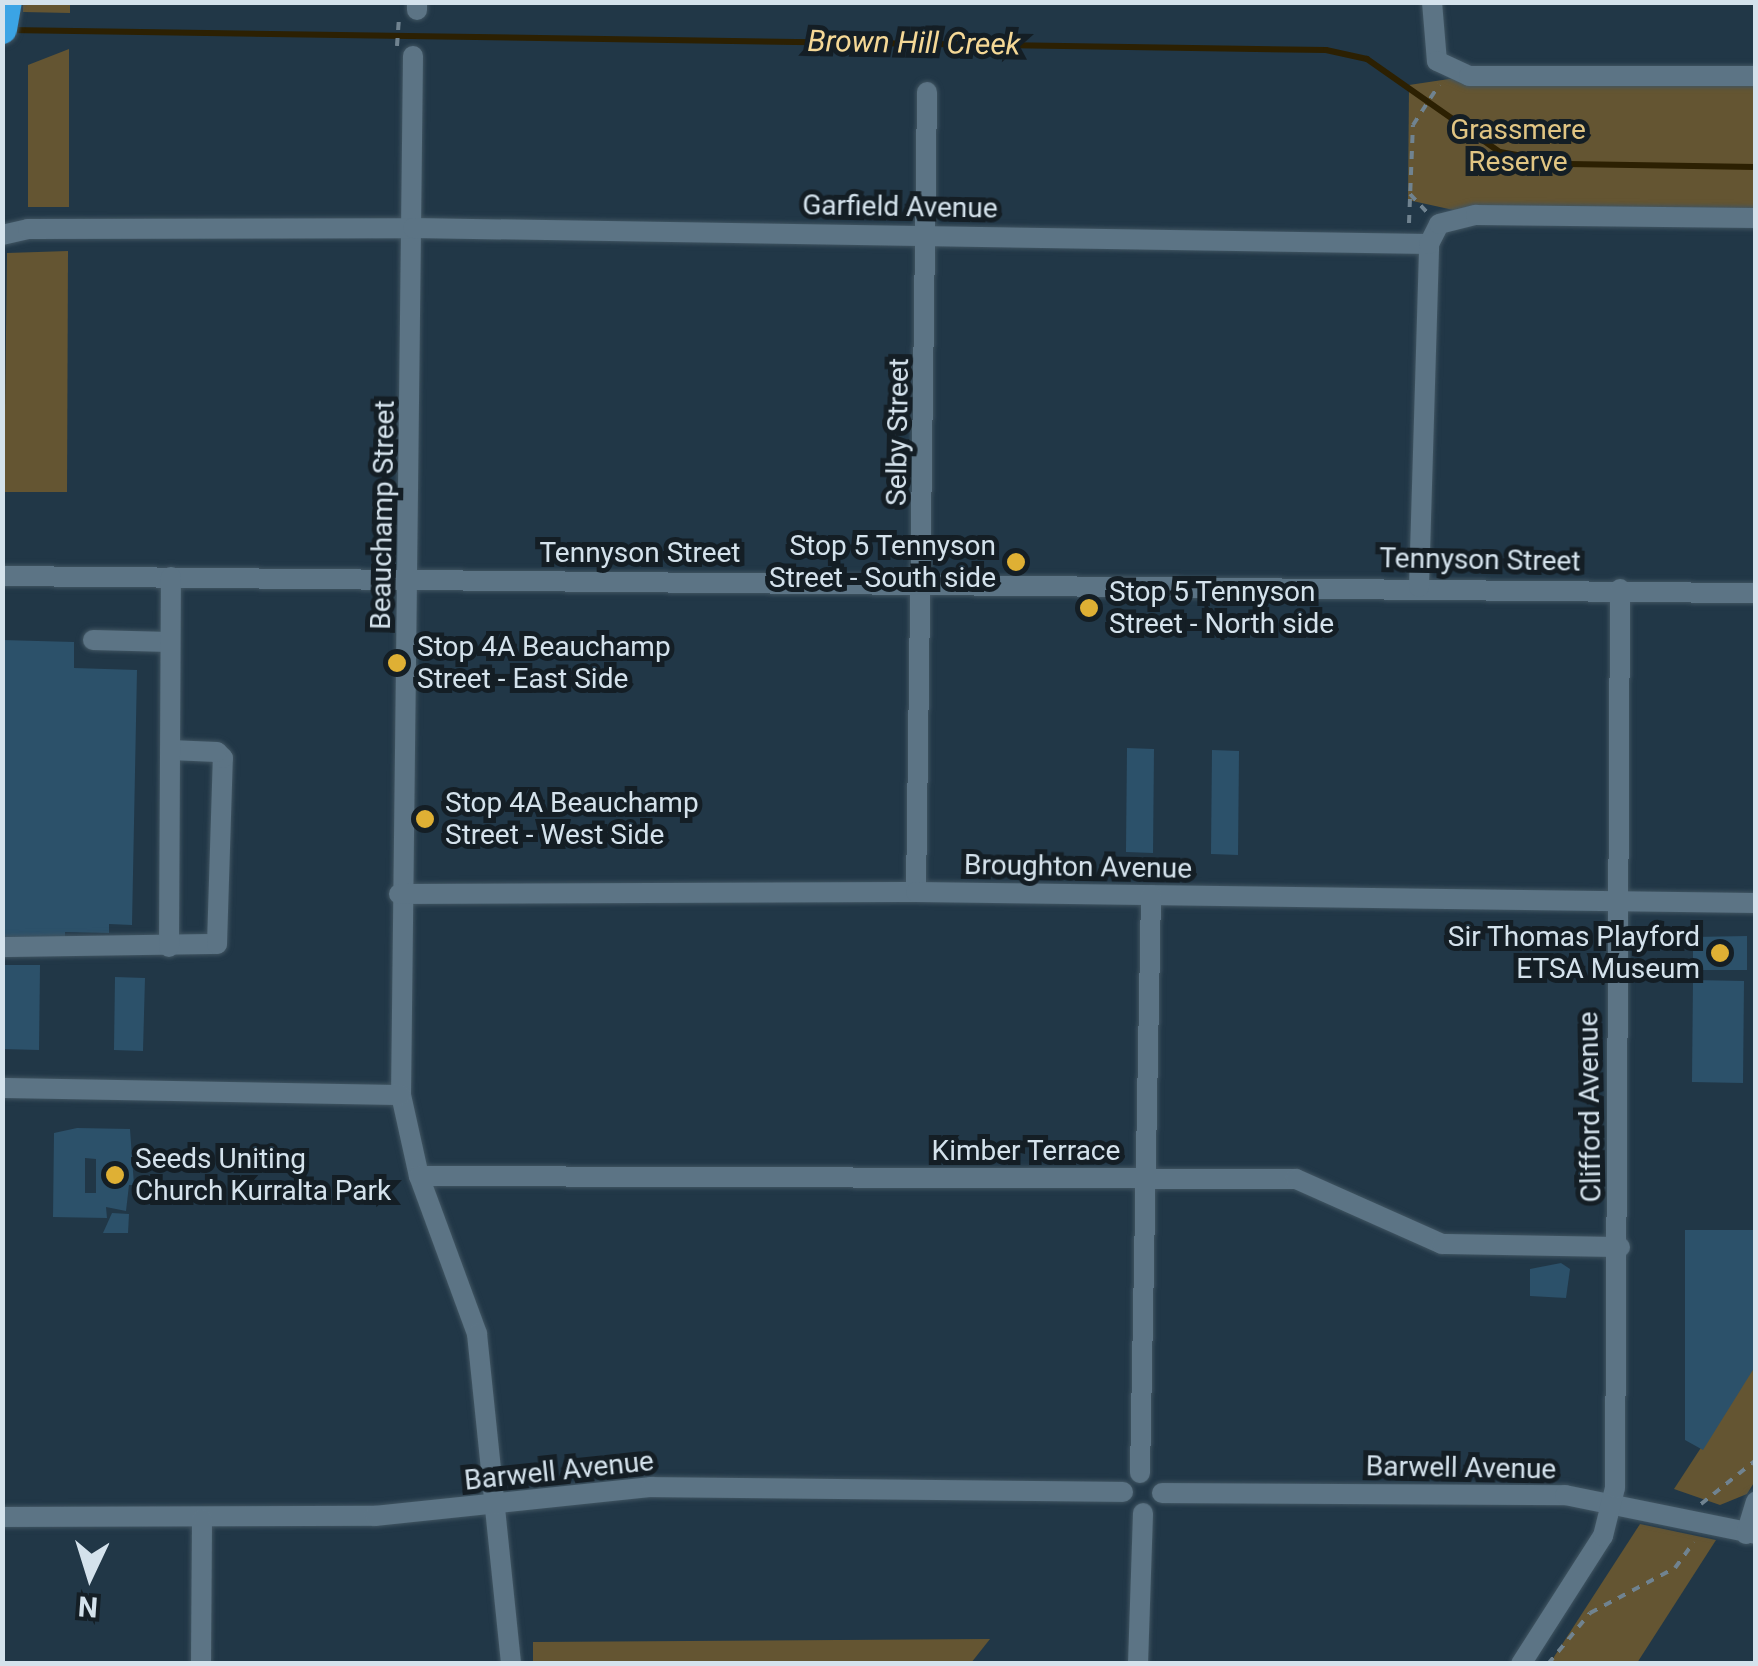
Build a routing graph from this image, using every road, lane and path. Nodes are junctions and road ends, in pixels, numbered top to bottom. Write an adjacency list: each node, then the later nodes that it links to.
1 (1432, 2): 4 (street)
2 (411, 9): 3 (path)
3 (405, 51): 11 (street, Beauchamp Street)
4 (1756, 76)
5 (927, 92): 14 (street, Selby Street)
6 (1434, 94): 7 (path)
7 (1410, 194): 8 (path); 15 (path)
8 (1431, 215)
9 (2, 216): 12 (street, Garfield Avenue)
10 (1756, 218): 15 (street)
11 (413, 228): 12 (street, Garfield Avenue); 14 (street, Garfield Avenue); 18 (street, Beauchamp Street)
12 (28, 229): 13 (street, Garfield Avenue)
13 (2, 235)
14 (927, 235): 15 (street, Garfield Avenue); 19 (street, Selby Street)
15 (1419, 243): 20 (street)
16 (3, 576): 17 (street, Tennyson Street)
17 (170, 578): 18 (street, Tennyson Street); 24 (street)
18 (411, 579): 19 (street, Tennyson Street); 27 (street, Beauchamp Street)
19 (924, 582): 20 (street, Tennyson Street); 26 (street, Selby Street)
20 (1418, 587): 21 (street, Tennyson Street)
21 (1620, 590): 22 (street, Tennyson Street); 29 (street, Clifford Avenue)
22 (1756, 593)
23 (93, 640): 24 (street)
24 (170, 642): 25 (street)
25 (170, 750): 32 (street); 32 (street)
26 (916, 892): 27 (street, Broughton Avenue); 28 (street, Broughton Avenue)
27 (399, 894): 34 (street, Beauchamp Street)
28 (1150, 895): 29 (street, Broughton Avenue); 36 (street)
29 (1614, 902): 30 (street, Broughton Avenue); 37 (street, Clifford Avenue)
30 (1756, 903)
31 (2, 948): 32 (street)
32 (169, 948)
33 (2, 1088): 34 (street)
34 (401, 1095): 35 (street, Beauchamp Street)
35 (419, 1176): 36 (street, Kimber Terrace); 44 (street, Beauchamp Street)
36 (1146, 1179): 37 (street, Kimber Terrace); 39 (street)
37 (1620, 1247): 43 (street, Clifford Avenue)
38 (1756, 1460): 46 (path)
39 (1140, 1474): 40 (street); 41 (street)
40 (1122, 1492): 44 (street, Barwell Avenue); 45 (street)
41 (1162, 1493): 43 (street, Barwell Avenue); 45 (street)
42 (1756, 1501): 50 (street)
43 (1613, 1503): 50 (street, Barwell Avenue); 54 (street)
44 (495, 1506): 48 (street, Barwell Avenue); 52 (street, Beauchamp Street)
45 (1143, 1512): 53 (street)
46 (1698, 1513)
47 (2, 1517): 48 (street, Barwell Avenue)
48 (202, 1519): 51 (street)
49 (1694, 1534): 55 (path)
50 (1751, 1534)
51 (201, 1664)
52 (511, 1664)
53 (1138, 1664)
54 (1521, 1664)
55 (1548, 1664)

